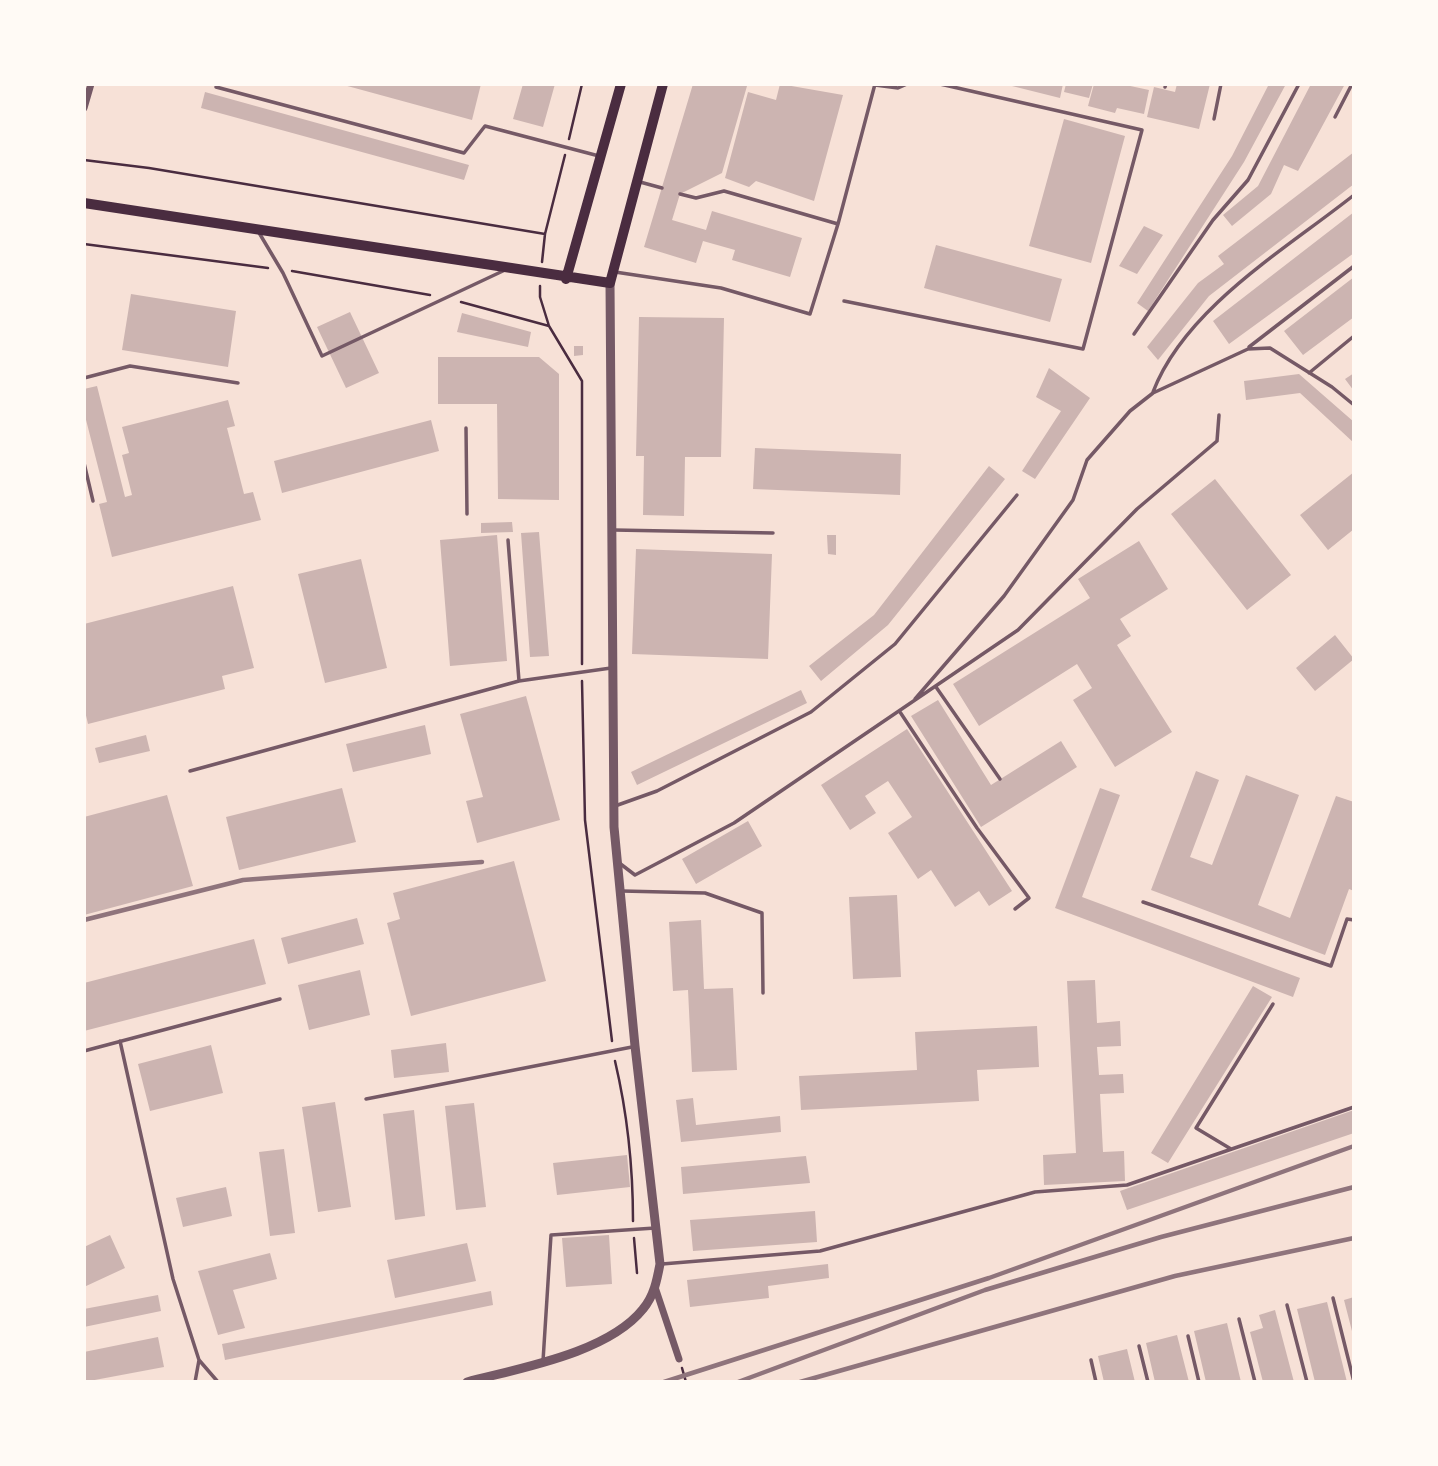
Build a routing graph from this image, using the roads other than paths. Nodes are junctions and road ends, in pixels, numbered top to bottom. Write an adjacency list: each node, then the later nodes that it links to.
1 (91, 84): 11 (street)
2 (621, 84): 14 (main road)
3 (663, 84): 15 (main road)
4 (874, 84): 5 (lane); 20 (lane)
5 (907, 84)
6 (940, 84): 27 (lane)
7 (1221, 84): 13 (lane)
8 (1299, 84): 28 (lane)
9 (1352, 84): 12 (lane)
10 (216, 87): 14 (lane)
11 (84, 108)
12 (1335, 117)
13 (1214, 119)
14 (601, 157): 25 (main road)
15 (637, 181): 16 (lane); 24 (main road)
16 (662, 188)
17 (680, 194): 20 (lane)
18 (1354, 195): 34 (lane)
19 (84, 203): 21 (main road)
20 (838, 224): 24 (lane)
21 (256, 229): 23 (main road); 23 (lane)
22 (1354, 266): 30 (lane)
23 (507, 269): 25 (main road)
24 (613, 271): 26 (main road)
25 (566, 279): 26 (main road)
26 (610, 283): 42 (street)
27 (844, 302)
28 (1134, 334)
29 (1354, 336): 31 (lane)
30 (1248, 349): 31 (lane); 34 (lane)
31 (1309, 373): 35 (lane)
32 (84, 377): 33 (lane)
33 (237, 383)
34 (1153, 393): 48 (lane)
35 (1354, 405)
36 (1219, 415): 47 (lane)
37 (466, 428): 41 (lane)
38 (84, 463): 40 (lane)
39 (1017, 495): 52 (lane)
40 (93, 501)
41 (467, 514)
42 (612, 530): 43 (lane); 45 (street)
43 (773, 533)
44 (508, 540): 46 (lane)
45 (611, 668): 46 (lane); 52 (street)
46 (519, 681): 50 (lane)
47 (936, 687): 48 (lane); 51 (lane)
48 (912, 703): 49 (lane)
49 (900, 712): 53 (lane); 56 (lane)
50 (190, 771)
51 (1000, 779)
52 (613, 807): 53 (street)
53 (617, 860): 54 (street)
54 (620, 891): 58 (lane); 62 (street)
55 (1143, 902): 57 (lane)
56 (1014, 909)
57 (1354, 920)
58 (763, 993)
59 (280, 999): 61 (lane)
60 (1273, 1004): 66 (lane)
61 (120, 1041): 63 (lane); 76 (lane)
62 (635, 1046): 64 (lane); 67 (street)
63 (84, 1051)
64 (366, 1099)
65 (1354, 1107): 66 (lane)
66 (1231, 1149): 68 (lane)
67 (657, 1228): 68 (street); 78 (lane)
68 (660, 1264): 69 (street)
69 (656, 1287): 75 (street); 78 (street)
70 (1334, 1298): 87 (lane)
71 (1287, 1305): 86 (lane)
72 (1239, 1319): 85 (lane)
73 (1188, 1336): 84 (lane)
74 (1139, 1346): 83 (lane)
75 (679, 1359)
76 (199, 1360): 79 (lane); 80 (lane)
77 (1091, 1360): 82 (lane)
78 (542, 1362): 81 (street)
79 (195, 1382)
80 (218, 1382)
81 (467, 1382)
82 (1096, 1382)
83 (1148, 1382)
84 (1199, 1382)
85 (1255, 1382)
86 (1307, 1382)
87 (1354, 1382)

